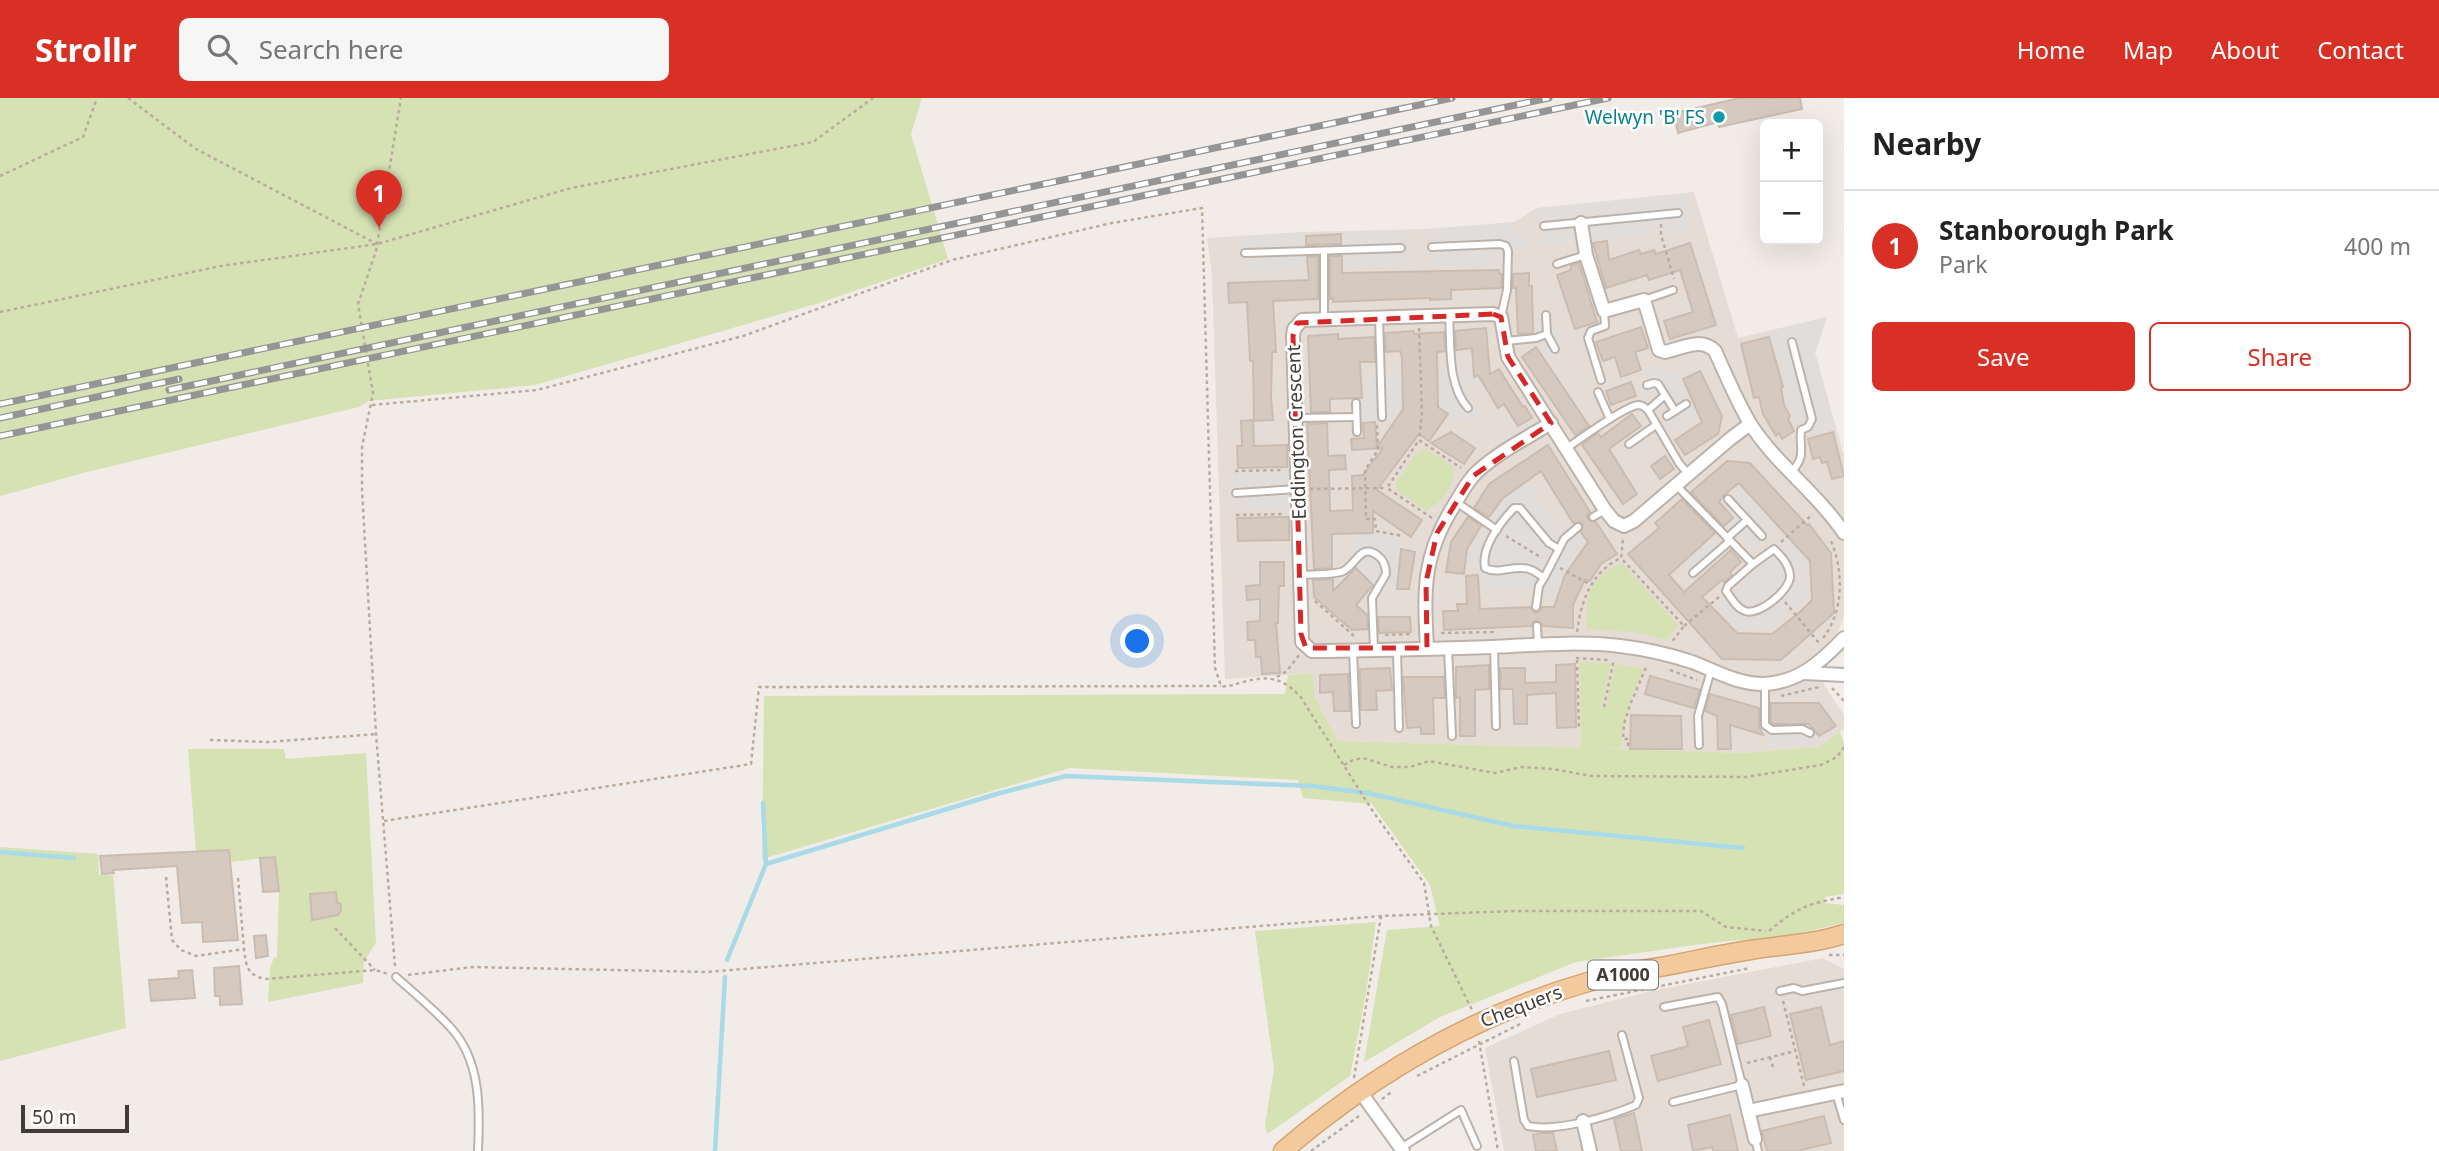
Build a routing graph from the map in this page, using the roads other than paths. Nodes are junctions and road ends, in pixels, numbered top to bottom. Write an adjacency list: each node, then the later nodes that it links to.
1 (1678, 213): 2 (lane)
2 (1581, 222): 3 (lane); 8 (street)
3 (1544, 226)
4 (1433, 247): 16 (lane)
5 (1401, 248): 6 (lane)
6 (1324, 251): 7 (lane); 17 (lane)
7 (1245, 253)
8 (1586, 255): 9 (lane); 12 (street)
9 (1557, 264)
10 (1673, 290): 11 (lane)
11 (1644, 300): 12 (street); 37 (street)
12 (1605, 310): 22 (lane)
13 (1449, 315): 15 (street, Eddington Crescent); 16 (street, Eddington Crescent); 28 (lane)
14 (1546, 315): 18 (lane)
15 (1379, 317): 17 (street, Eddington Crescent); 33 (lane)
16 (1501, 317): 19 (street)
17 (1324, 318): 34 (street, Eddington Crescent)
18 (1547, 334): 19 (lane); 21 (lane)
19 (1504, 341): 36 (street)
20 (1792, 342): 42 (lane)
21 (1555, 349)
22 (1601, 380)
23 (1647, 385): 25 (lane)
24 (1598, 392): 35 (lane)
25 (1664, 396): 29 (lane); 30 (lane)
26 (1356, 402): 32 (lane)
27 (1686, 404): 30 (lane)
28 (1468, 408)
29 (1648, 410): 35 (lane); 38 (lane)
30 (1675, 411): 31 (lane)
31 (1667, 416)
32 (1356, 417): 34 (lane); 39 (lane)
33 (1382, 417)
34 (1296, 418): 45 (street, Eddington Crescent)
35 (1610, 419): 41 (lane)
36 (1550, 423): 41 (street); 48 (street)
37 (1751, 424): 42 (street); 43 (street)
38 (1656, 425): 40 (lane); 43 (lane)
39 (1357, 432)
40 (1629, 444)
41 (1567, 448): 49 (street)
42 (1791, 472): 54 (street)
43 (1688, 474): 44 (street)
44 (1676, 485): 49 (street); 56 (lane)
45 (1298, 489): 46 (lane); 60 (street, Eddington Crescent)
46 (1236, 493)
47 (1728, 499): 51 (lane)
48 (1456, 502): 53 (lane); 67 (street)
49 (1605, 510): 50 (lane)
50 (1593, 517)
51 (1747, 520): 55 (lane); 56 (lane)
52 (1578, 527): 57 (lane)
53 (1497, 530): 57 (lane); 61 (lane)
54 (1844, 533)
55 (1762, 536)
56 (1729, 539): 58 (lane); 59 (lane)
57 (1559, 549): 61 (lane)
58 (1753, 564): 58 (lane)
59 (1693, 573)
60 (1306, 574): 70 (street, Eddington Crescent); 71 (lane)
61 (1544, 578): 62 (lane)
62 (1536, 607)
63 (1537, 626): 65 (lane)
64 (1844, 638): 73 (street)
65 (1538, 645): 66 (street); 72 (street)
66 (1494, 646): 68 (street); 77 (lane)
67 (1427, 648): 68 (street); 69 (street)
68 (1448, 648): 80 (lane)
69 (1397, 649): 71 (street); 78 (lane)
70 (1353, 650): 71 (street); 76 (lane)
71 (1374, 650)
72 (1711, 670): 75 (street); 81 (lane)
73 (1804, 673): 74 (street); 75 (street)
74 (1844, 675)
75 (1765, 684): 79 (lane)
76 (1356, 724)
77 (1496, 726)
78 (1399, 727)
79 (1810, 733)
80 (1452, 736)
81 (1699, 745)
82 (1841, 936): 90 (main road, Chequers / A1000)
83 (396, 976): 99 (lane)
84 (1844, 982): 85 (lane)
85 (1780, 991)
86 (1664, 1007): 89 (lane)
87 (1622, 1035): 95 (lane)
88 (1514, 1061): 95 (lane)
89 (1742, 1085): 92 (lane); 93 (street)
90 (1359, 1090): 98 (street); 100 (main road, Chequers / A1000)
91 (1840, 1092): 93 (street); 94 (lane)
92 (1673, 1102)
93 (1748, 1111): 96 (street)
94 (1844, 1120)
95 (1583, 1121): 101 (street)
96 (1757, 1145)
97 (1476, 1146): 98 (lane)
98 (1402, 1150)
99 (478, 1151)
100 (1283, 1151)
101 (1590, 1151)

